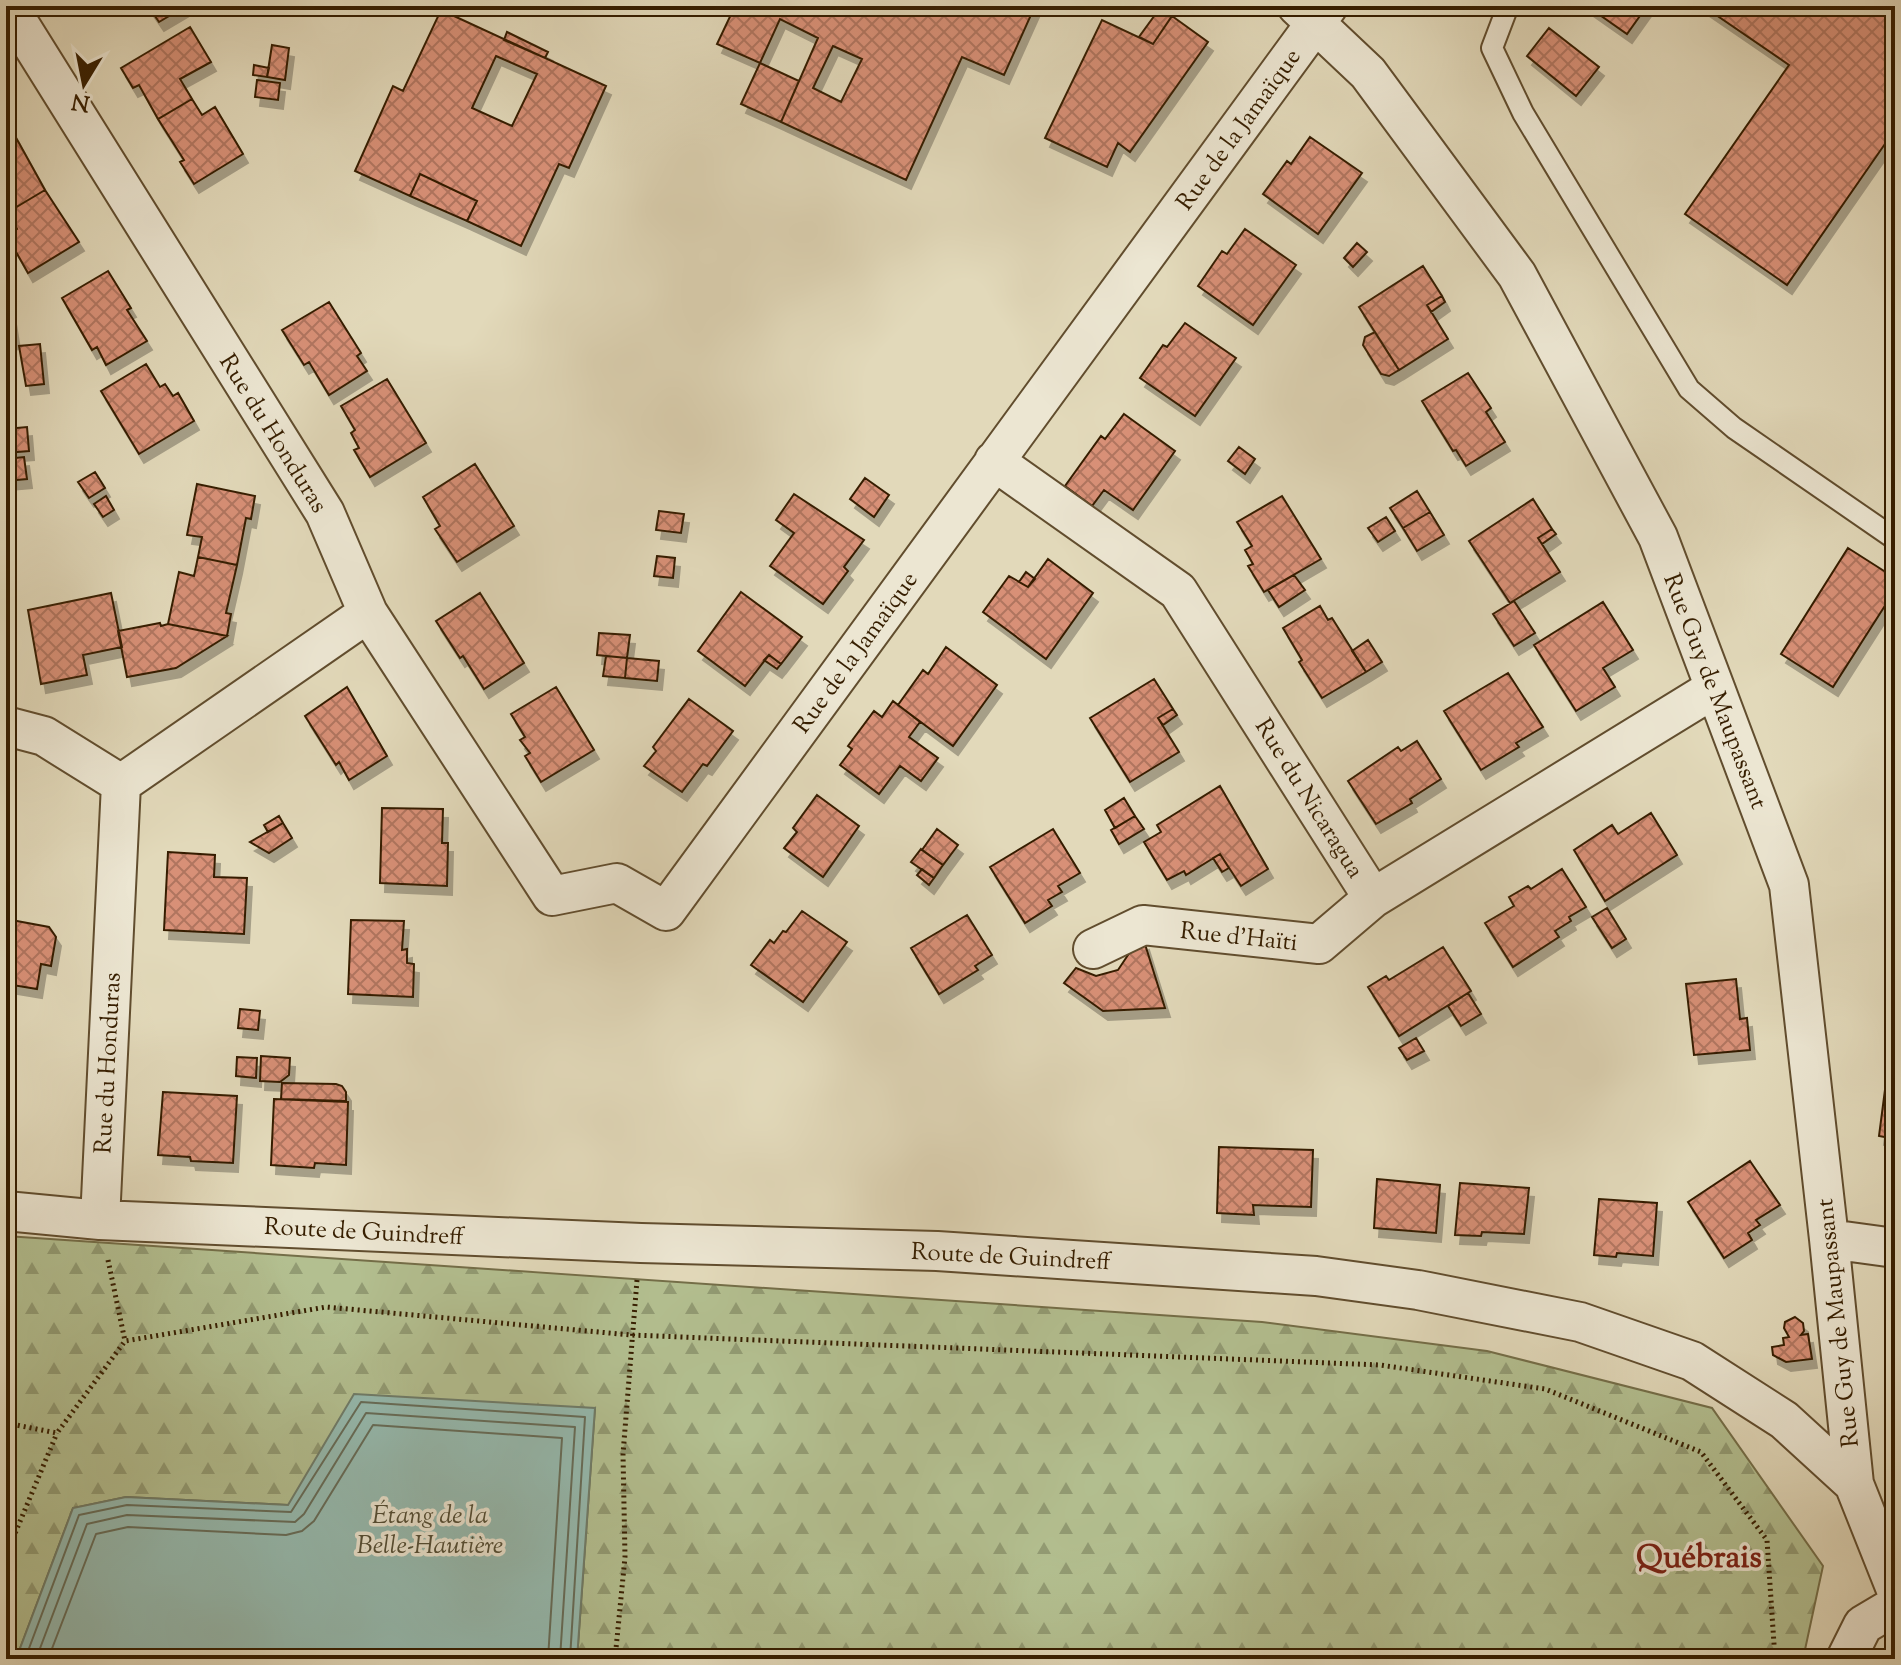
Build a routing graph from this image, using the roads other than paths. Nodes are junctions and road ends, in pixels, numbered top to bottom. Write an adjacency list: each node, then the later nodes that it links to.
1 (8, 6): 6 (street, Rue du Honduras)
2 (1508, 6): 5 (lane)
3 (1314, 12): 4 (street, Rue de la Jamaïque); 7 (street, Rue Guy de Maupassant)
4 (994, 461): 6 (street, Rue de la Jamaïque); 10 (street, Rue du Nicaragua)
5 (1895, 539)
6 (368, 613): 9 (street)
7 (1715, 688): 10 (street, Rue du Nicaragua); 14 (street, Rue Guy de Maupassant)
8 (6, 726): 9 (street)
9 (121, 784): 13 (street, Rue du Honduras)
10 (1373, 898): 11 (street, Rue d'Haïti)
11 (1093, 949)
12 (6, 1211): 13 (street, Route de Guindreff)
13 (100, 1220): 16 (street, Route de Guindreff)
14 (1829, 1239): 15 (street); 16 (street, Rue Guy de Maupassant)
15 (1895, 1248)
16 (1854, 1484): 17 (street, Route de Guindreff)
17 (1895, 1587)
18 (1895, 1606): 19 (street)
19 (1846, 1659)

